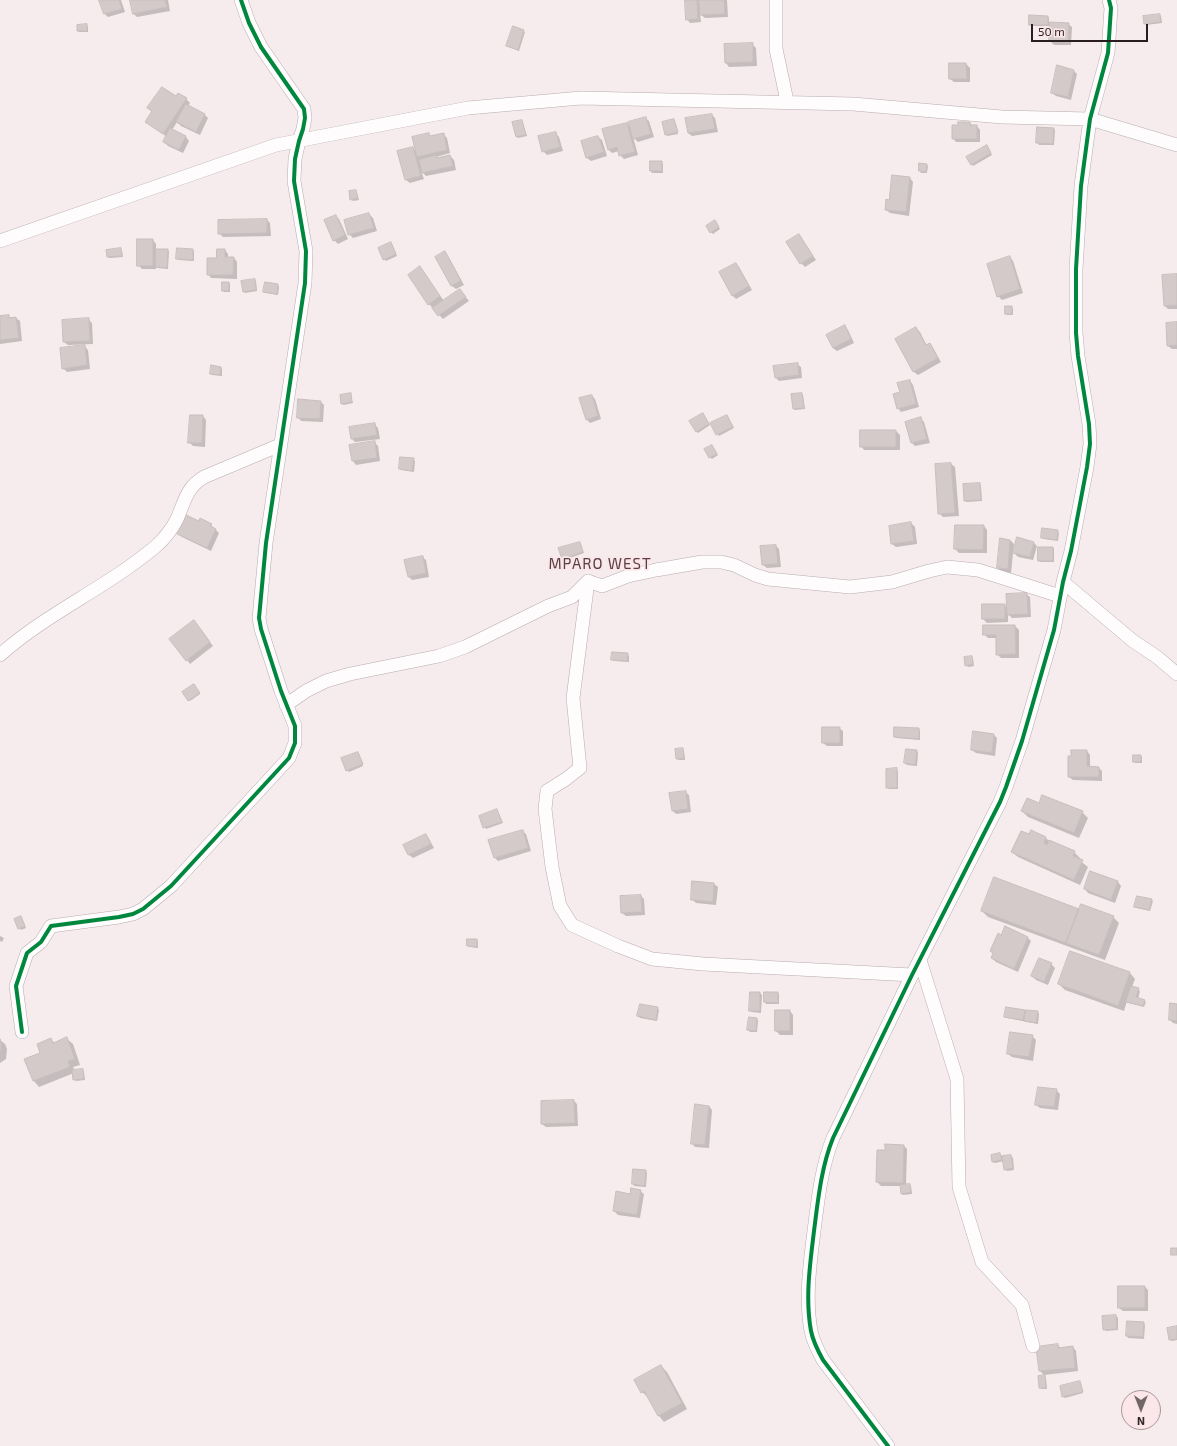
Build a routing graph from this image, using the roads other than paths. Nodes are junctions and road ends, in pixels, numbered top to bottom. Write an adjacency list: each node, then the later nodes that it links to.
1 (241, 0): 6 (street)
2 (776, 0): 4 (street)
3 (1109, 0): 5 (street)
4 (787, 101): 5 (street); 6 (street)
5 (1090, 119): 7 (street); 11 (street)
6 (298, 141): 8 (street); 9 (street)
7 (1177, 145)
8 (0, 241)
9 (280, 445): 13 (street); 15 (street)
10 (588, 581): 12 (street); 15 (street); 17 (street)
11 (1063, 582): 12 (street); 14 (street)
12 (1060, 596): 16 (street)
13 (0, 655)
14 (1177, 674)
15 (286, 705): 18 (street)
16 (920, 960): 17 (street); 19 (street)
17 (912, 975): 20 (street)
18 (22, 1032)
19 (1033, 1346)
20 (888, 1446)

